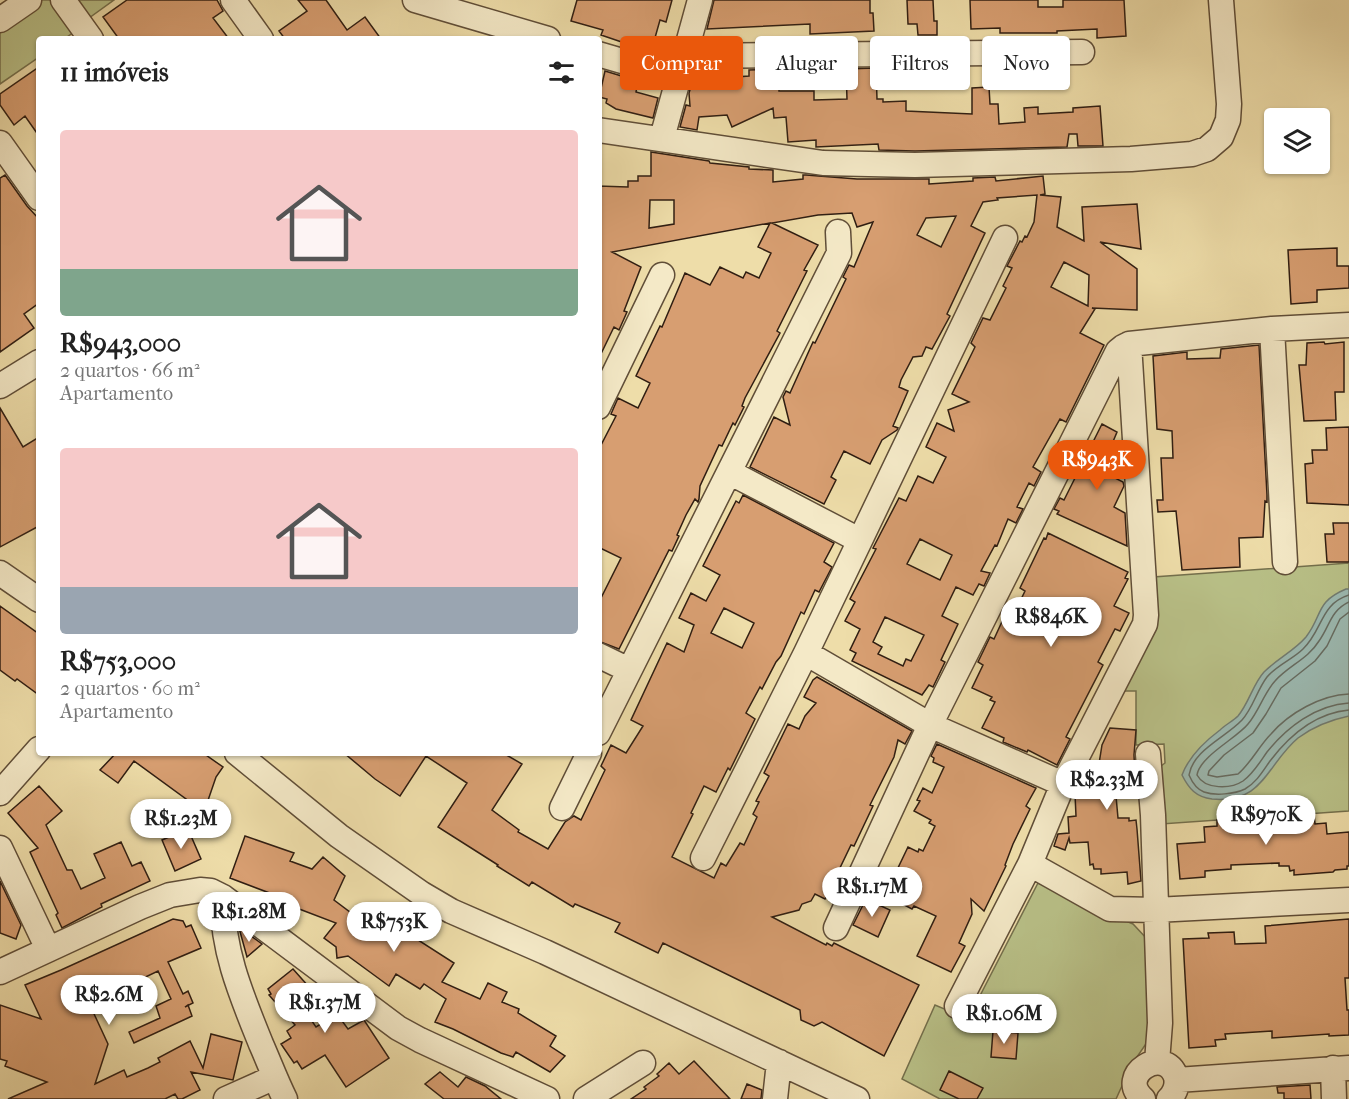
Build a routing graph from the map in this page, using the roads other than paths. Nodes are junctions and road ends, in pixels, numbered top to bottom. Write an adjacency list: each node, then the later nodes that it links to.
1 (29, 0): 7 (street)
2 (63, 0): 8 (street)
3 (233, 0): 9 (street)
4 (415, 0): 10 (street)
5 (700, 0): 11 (street)
6 (1221, 0): 18 (street)
7 (0, 20)
8 (89, 36)
9 (259, 36)
10 (539, 36)
11 (690, 36)
12 (1082, 52): 15 (street)
13 (602, 55): 14 (street)
14 (620, 57)
15 (743, 64)
16 (675, 90): 18 (street)
17 (602, 130): 18 (street)
18 (662, 138)
19 (0, 142): 20 (street)
20 (36, 194)
21 (838, 232): 30 (street)
22 (1005, 238): 31 (street)
23 (662, 275): 29 (street)
24 (1349, 325): 25 (street)
25 (1272, 329): 26 (street); 32 (street)
26 (1129, 344): 39 (street); 44 (street)
27 (36, 364): 28 (street)
28 (0, 386)
29 (602, 399)
30 (729, 472): 31 (street); 37 (street)
31 (859, 540): 35 (street)
32 (1285, 562)
33 (0, 573): 34 (street)
34 (36, 598)
35 (806, 653): 39 (street); 48 (street)
36 (602, 657): 37 (street)
37 (629, 670): 38 (street)
38 (602, 725)
39 (930, 725): 44 (street); 53 (street)
40 (36, 752): 45 (street)
41 (1148, 754): 52 (street)
42 (241, 756): 57 (street)
43 (588, 756): 46 (street)
44 (1063, 784): 49 (street)
45 (0, 793)
46 (562, 808)
47 (0, 848): 54 (street)
48 (703, 858)
49 (1030, 864): 52 (street); 56 (street)
50 (223, 897): 54 (street); 61 (street); 67 (street)
51 (1349, 900): 52 (street)
52 (1155, 910): 58 (street)
53 (836, 928)
54 (48, 949): 55 (street)
55 (0, 972)
56 (957, 1006)
57 (779, 1062): 62 (street); 69 (street)
58 (1157, 1062): 63 (street); 64 (street)
59 (642, 1063): 68 (street)
60 (1341, 1068): 63 (street); 71 (street)
61 (275, 1077): 65 (street); 66 (street)
62 (808, 1089): 70 (street)
63 (1173, 1089)
64 (1134, 1094)
65 (226, 1099)
66 (285, 1099)
67 (547, 1099)
68 (586, 1099)
69 (775, 1099)
70 (857, 1099)
71 (1334, 1099)

